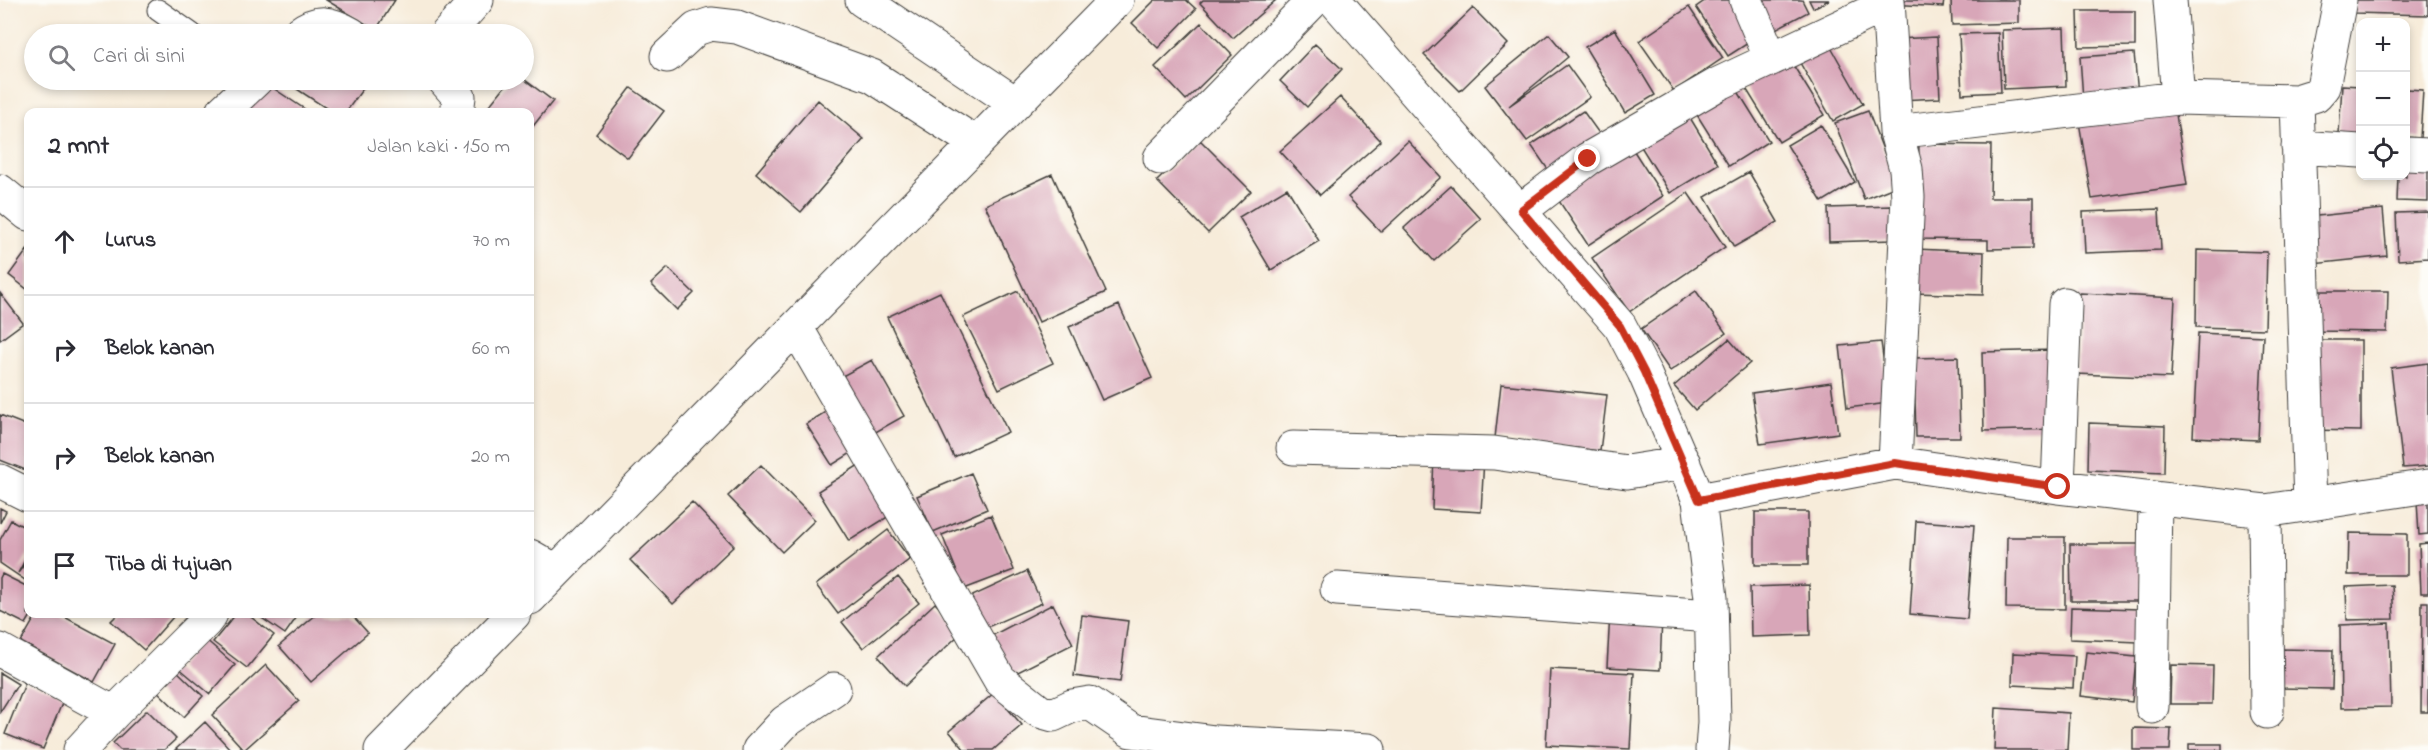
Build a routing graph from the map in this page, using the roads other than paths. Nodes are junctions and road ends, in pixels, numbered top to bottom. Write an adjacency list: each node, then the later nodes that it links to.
1 (477, 0): 12 (street)
2 (862, 0): 19 (street)
3 (1117, 0): 19 (street)
4 (1314, 0): 28 (street)
5 (1334, 0): 30 (street)
6 (1746, 0): 14 (street)
7 (2170, 0): 17 (street)
8 (2340, 0): 18 (street)
9 (1888, 2): 14 (street); 22 (street)
10 (158, 10): 11 (lane)
11 (178, 24)
12 (456, 24)
13 (667, 56): 23 (street)
14 (1772, 59): 30 (street)
15 (245, 90): 20 (street)
16 (453, 90): 21 (street)
17 (2178, 98): 18 (street); 22 (street)
18 (2297, 101): 24 (street)
19 (1015, 103): 23 (street)
20 (226, 108)
21 (458, 108)
22 (1896, 132): 36 (street)
23 (976, 143): 33 (street)
24 (2298, 147): 25 (street); 43 (street)
25 (2356, 151)
26 (2410, 154): 27 (street)
27 (2428, 155)
28 (1160, 158)
29 (0, 191): 31 (street)
30 (1521, 210): 35 (street)
31 (24, 211)
32 (2065, 304): 39 (street)
33 (796, 327): 45 (street); 59 (street)
34 (1293, 448): 35 (street)
35 (1684, 463): 42 (street)
36 (1895, 463): 39 (street); 42 (street)
37 (0, 481): 40 (street)
38 (2428, 486): 43 (street)
39 (2058, 487): 41 (street)
40 (24, 493)
41 (2155, 498): 44 (street); 53 (street)
42 (1699, 500): 48 (street)
43 (2310, 504): 44 (street)
44 (2265, 511): 54 (street)
45 (543, 564): 46 (street)
46 (534, 588)
47 (1337, 589): 48 (street)
48 (1712, 616): 60 (street)
49 (208, 618): 55 (street)
50 (510, 618): 56 (street)
51 (0, 650): 55 (street)
52 (834, 688): 58 (street)
53 (2151, 707)
54 (2267, 712)
55 (114, 713): 57 (street)
56 (396, 745)
57 (80, 750)
58 (759, 750)
59 (1368, 750)
60 (1712, 750)

